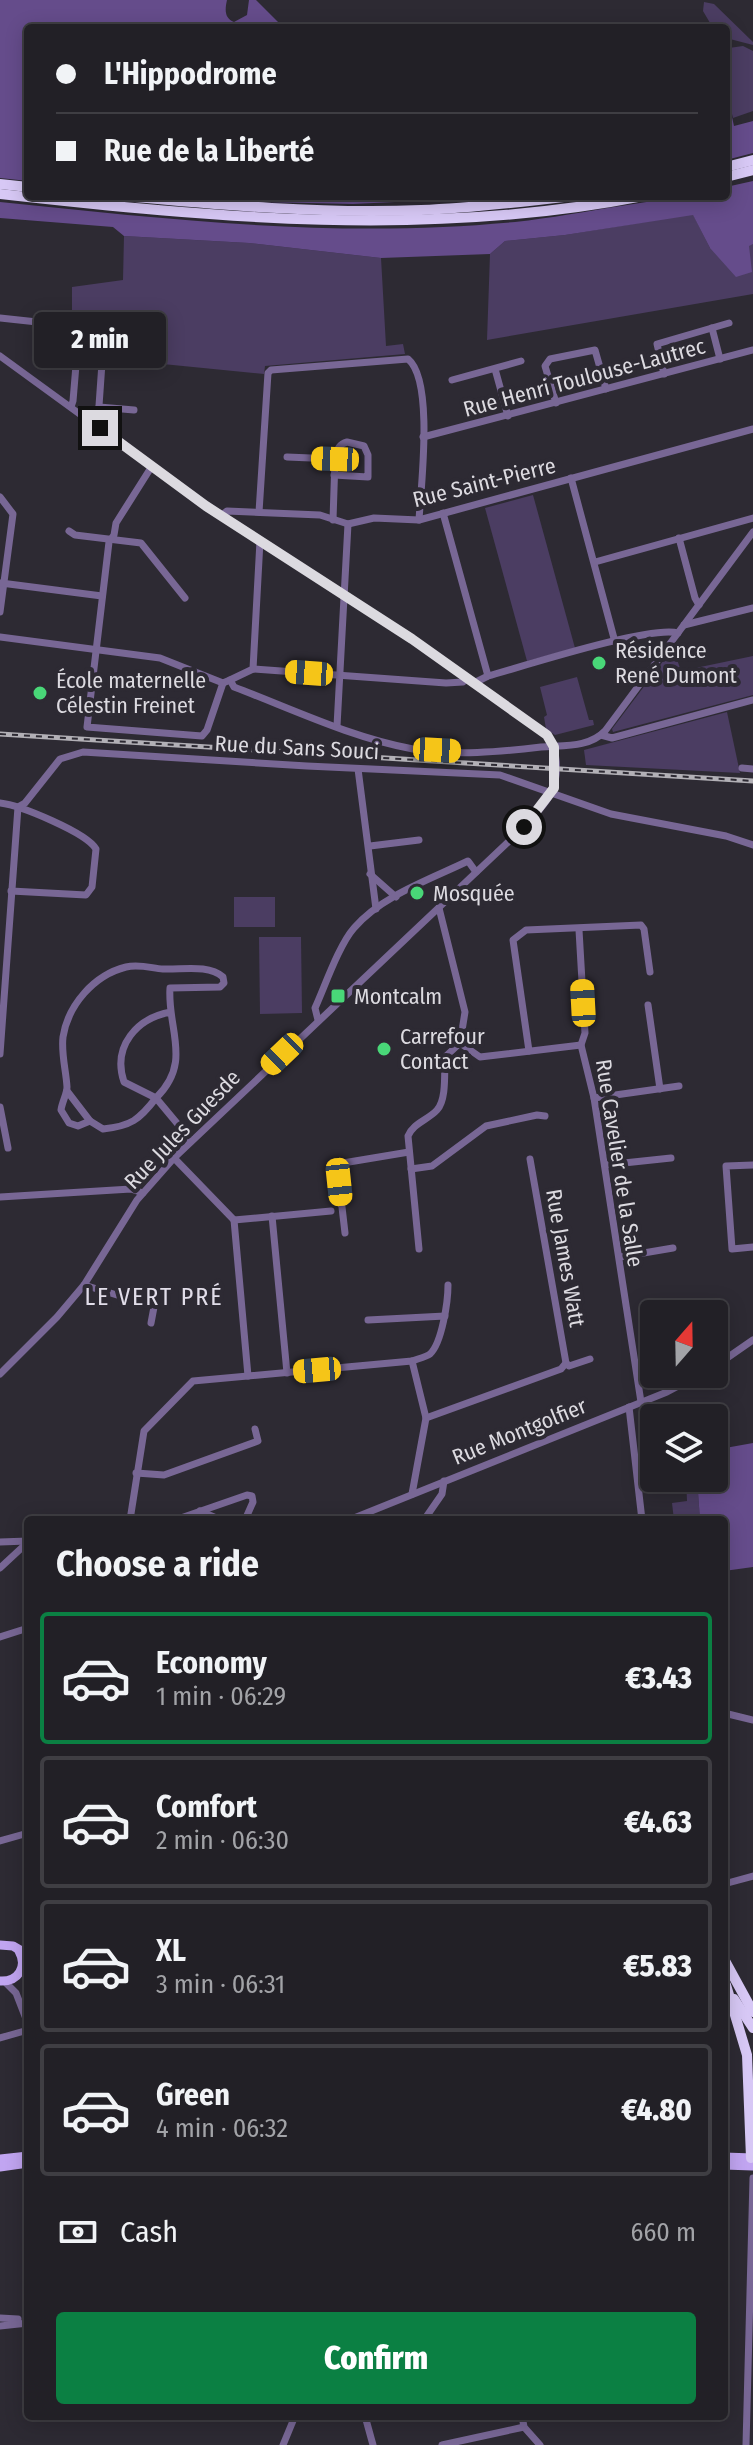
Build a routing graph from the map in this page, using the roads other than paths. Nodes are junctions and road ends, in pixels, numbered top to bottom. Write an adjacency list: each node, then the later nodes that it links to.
1 (753, 160): 2 (highway)
2 (730, 166)
3 (753, 170): 4 (highway)
4 (730, 176)
5 (0, 184): 6 (highway)
6 (24, 187)
7 (0, 194): 8 (highway)
8 (24, 196)
9 (61, 200): 12 (highway)
10 (167, 200): 11 (highway)
11 (534, 200)
12 (622, 200)
13 (0, 318): 15 (street)
14 (729, 323): 16 (street)
15 (65, 325)
16 (712, 328): 19 (street); 24 (street)
17 (753, 350): 19 (street, Rue Henri Toulouse-Lautrec)
18 (0, 356): 28 (street)
19 (720, 359): 24 (street, Rue Henri Toulouse-Lautrec)
20 (521, 361): 23 (street)
21 (102, 363): 29 (street)
22 (76, 365): 28 (street)
23 (495, 369): 25 (street); 31 (street)
24 (664, 374): 26 (street, Rue Henri Toulouse-Lautrec)
25 (452, 380)
26 (606, 389): 27 (street, Rue Henri Toulouse-Lautrec); 27 (street)
27 (556, 403): 31 (street, Rue Henri Toulouse-Lautrec)
28 (71, 407): 32 (street)
29 (99, 407): 30 (street); 32 (street)
30 (134, 410)
31 (508, 416): 34 (street, Rue Henri Toulouse-Lautrec)
32 (96, 425): 37 (street)
33 (753, 429): 39 (street, Rue Saint-Pierre)
34 (423, 437): 41 (street); 46 (street)
35 (287, 457): 36 (street)
36 (335, 459): 38 (street); 38 (street)
37 (152, 466): 43 (street); 51 (street)
38 (334, 475): 45 (street)
39 (571, 478): 42 (street, Rue Saint-Pierre); 53 (street)
40 (0, 497): 54 (street)
41 (259, 512): 43 (street, Rue Saint-Pierre); 45 (street, Rue Saint-Pierre)
42 (443, 513): 46 (street, Rue Saint-Pierre); 69 (street)
43 (221, 516): 52 (street)
44 (753, 518): 50 (street)
45 (333, 520): 47 (street, Rue Saint-Pierre)
46 (419, 520): 47 (street, Rue Saint-Pierre)
47 (348, 524): 55 (street)
48 (69, 531): 51 (street)
49 (753, 532): 58 (street)
50 (679, 538): 53 (street); 58 (street)
51 (111, 539): 56 (street); 57 (street)
52 (260, 541): 55 (street); 67 (street)
53 (595, 562): 65 (street)
54 (2, 583): 56 (street); 60 (street)
55 (345, 595): 68 (street); 70 (street)
56 (102, 596): 66 (street)
57 (185, 598)
58 (697, 608): 61 (street); 62 (street)
59 (753, 608): 61 (street)
60 (0, 612)
61 (705, 621): 62 (street)
62 (684, 625): 63 (street)
63 (678, 633): 65 (street); 74 (street)
64 (0, 637): 66 (street)
65 (615, 642): 69 (street)
66 (96, 650): 71 (street); 71 (street)
67 (253, 669): 68 (street); 71 (street)
68 (340, 675): 70 (street); 73 (street)
69 (488, 676): 70 (street)
70 (470, 680): 75 (street)
71 (226, 682): 73 (street)
72 (753, 700): 74 (street)
73 (337, 726): 75 (street)
74 (601, 735): 75 (street)
75 (554, 747): 79 (street)
76 (742, 768): 78 (street)
77 (358, 769): 79 (street, Rue du Sans Souci); 81 (street, Rue du Sans Souci); 84 (street)
78 (753, 769)
79 (552, 793): 83 (street, Rue du Sans Souci); 85 (street, Rue Jules Guesde)
80 (0, 803): 81 (street)
81 (18, 807): 87 (street); 87 (street)
82 (419, 840): 84 (street)
83 (753, 845)
84 (370, 846): 86 (street)
85 (476, 872): 88 (street); 89 (street, Rue Jules Guesde)
86 (370, 874): 88 (street); 90 (street)
87 (11, 891): 91 (street)
88 (396, 897): 90 (street)
89 (439, 908): 99 (street, Rue Jules Guesde); 100 (street)
90 (376, 909): 99 (street)
91 (4, 925): 96 (street)
92 (579, 930): 94 (street); 101 (street, Rue Cavelier de la Salle); 102 (street)
93 (159, 969): 95 (street); 95 (street); 106 (street)
94 (650, 972)
95 (170, 988): 98 (street)
96 (2, 1002): 103 (street)
97 (648, 1005): 105 (street)
98 (171, 1012): 107 (street); 107 (street)
99 (318, 1020): 112 (street, Rue Jules Guesde)
100 (460, 1043): 102 (street); 114 (street)
101 (581, 1045): 102 (street); 108 (street, Rue Cavelier de la Salle)
102 (529, 1051)
103 (0, 1054)
104 (679, 1086): 105 (street)
105 (660, 1089): 108 (street)
106 (67, 1091): 111 (street); 111 (street)
107 (156, 1098): 111 (street); 112 (street)
108 (594, 1098): 118 (street, Rue Cavelier de la Salle)
109 (0, 1107): 113 (street)
110 (545, 1116): 120 (street)
111 (90, 1121)
112 (191, 1140): 115 (street, Rue Jules Guesde)
113 (8, 1148)
114 (409, 1152): 120 (street); 126 (street)
115 (174, 1158): 121 (street, Rue Jules Guesde); 125 (street)
116 (671, 1158): 118 (street)
117 (530, 1159): 140 (street, Rue James Watt)
118 (605, 1165): 130 (street, Rue Cavelier de la Salle)
119 (753, 1165): 127 (street)
120 (411, 1169): 129 (street)
121 (143, 1193): 122 (street); 131 (street, Rue Jules Guesde)
122 (0, 1197)
123 (331, 1211): 124 (street)
124 (272, 1216): 125 (street); 141 (street)
125 (234, 1220): 143 (street)
126 (345, 1233)
127 (753, 1247)
128 (673, 1248): 130 (street)
129 (419, 1249)
130 (620, 1257): 145 (street, Rue Cavelier de la Salle)
131 (84, 1285): 135 (street); 142 (street, Rue Jules Guesde)
132 (448, 1285): 133 (street)
133 (445, 1316): 134 (street); 139 (street)
134 (368, 1320)
135 (151, 1323)
136 (753, 1340): 137 (street)
137 (728, 1357)
138 (590, 1359): 140 (street)
139 (412, 1361): 141 (street); 147 (street)
140 (566, 1363): 147 (street)
141 (287, 1373): 143 (street)
142 (0, 1374)
143 (248, 1376): 149 (street)
144 (675, 1388): 145 (street, Rue Montgolfier)
145 (641, 1402): 146 (street, Rue Montgolfier)
146 (629, 1407): 151 (street, Rue Montgolfier); 161 (street)
147 (426, 1418): 150 (street)
148 (255, 1429): 149 (street)
149 (136, 1473): 155 (street)
150 (414, 1481): 152 (street); 153 (street)
151 (444, 1481): 152 (street, Rue Montgolfier); 160 (street)
152 (425, 1489): 153 (street, Rue Montgolfier)
153 (412, 1494): 159 (street, Rue Montgolfier)
154 (200, 1511): 156 (street); 157 (street); 158 (street)
155 (131, 1516)
156 (186, 1516)
157 (212, 1516)
158 (247, 1516)
159 (359, 1516)
160 (427, 1516)
161 (642, 1516)
162 (0, 1542): 163 (street)
163 (24, 1542)
164 (24, 1546): 165 (street)
165 (0, 1568)
166 (24, 1629): 167 (street)
167 (0, 1637)
168 (728, 1714): 169 (street)
169 (753, 1720)
170 (24, 1834): 171 (street)
171 (0, 1841)
172 (753, 1876): 173 (street)
173 (728, 1883)
174 (0, 1937): 175 (street)
175 (4, 1945): 176 (main road)
176 (24, 1953): 177 (main road)
177 (22, 1973): 178 (main road); 183 (street)
178 (2, 1981): 183 (street)
179 (728, 1981): 184 (highway)
180 (728, 1981): 185 (highway)
181 (728, 1982): 187 (highway)
182 (728, 1984): 190 (highway)
183 (16, 1993): 186 (street)
184 (753, 2002)
185 (753, 2012)
186 (24, 2016)
187 (753, 2028)
188 (24, 2029): 189 (street)
189 (0, 2038)
190 (752, 2115): 194 (highway)
191 (24, 2156): 193 (main road)
192 (728, 2158): 194 (main road)
193 (0, 2159)
194 (753, 2162): 196 (main road)
195 (24, 2164): 197 (main road)
196 (728, 2165)
197 (0, 2167)
198 (753, 2178): 201 (street)
199 (24, 2320): 200 (street)
200 (0, 2323)
201 (751, 2376): 210 (street)
202 (293, 2420): 206 (street)
203 (366, 2420): 207 (street)
204 (523, 2420): 205 (street)
205 (524, 2427): 208 (street); 209 (street)
206 (283, 2445)
207 (373, 2445)
208 (442, 2445)
209 (540, 2445)
210 (746, 2445)

